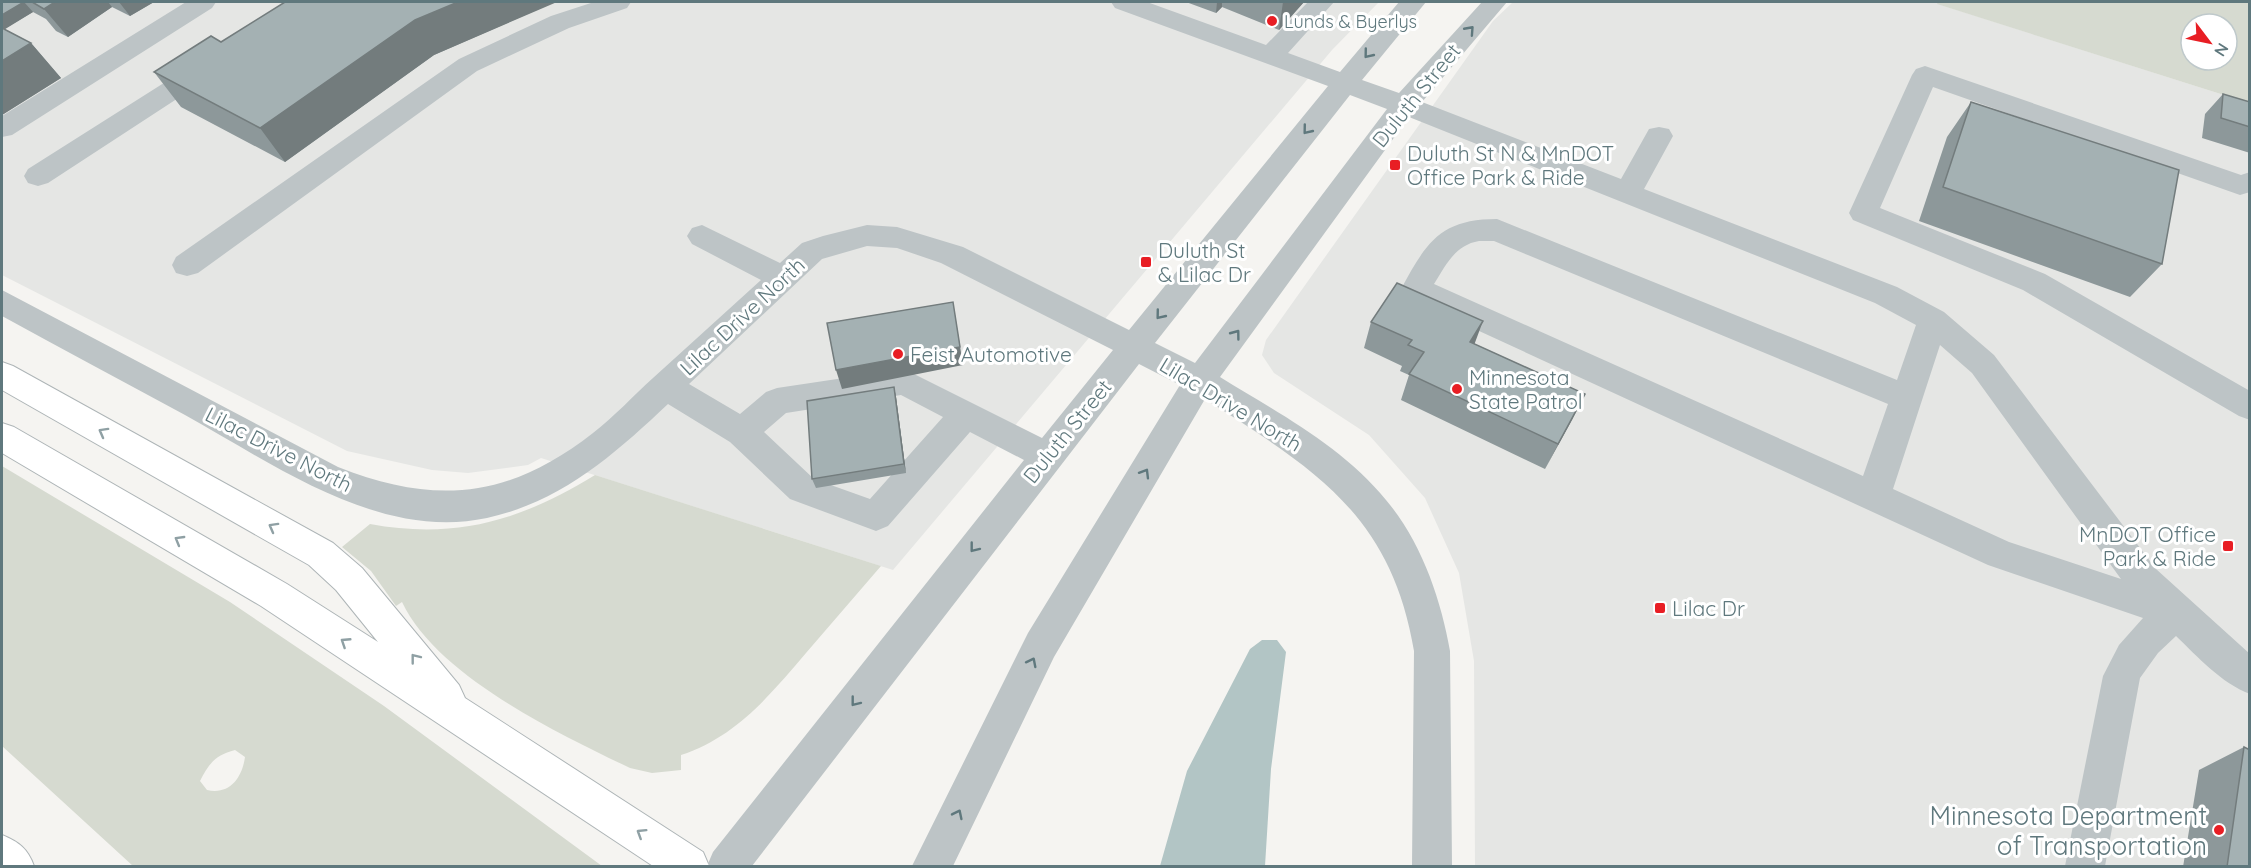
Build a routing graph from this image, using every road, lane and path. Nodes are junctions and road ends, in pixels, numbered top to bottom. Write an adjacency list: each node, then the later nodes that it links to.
1 (203, 2): 11 (street)
2 (618, 2): 17 (street)
3 (1124, 2): 8 (street)
4 (1322, 2): 8 (street)
5 (1414, 2): 9 (street, Duluth Street, one-way to 9)
6 (1495, 2): 10 (street, Duluth Street, one-way to 6)
7 (227, 55): 13 (street)
8 (1270, 57): 9 (street)
9 (1344, 84): 10 (street); 21 (street, Duluth Street, one-way to 21)
10 (1404, 105): 15 (street); 23 (street, Duluth Street, one-way to 10)
11 (2, 128)
12 (1659, 136): 15 (street)
13 (38, 176)
14 (2250, 182): 26 (street)
15 (1628, 194): 20 (street)
16 (702, 236): 18 (street)
17 (187, 265)
18 (782, 277): 21 (street, Lilac Drive North); 24 (street, Lilac Drive North)
19 (2, 302): 24 (street, Lilac Drive North)
20 (1933, 320): 25 (street); 32 (street)
21 (1133, 348): 23 (street, Lilac Drive North); 30 (street, Duluth Street)
22 (2, 375): 34 (highway, one-way to 22)
23 (1200, 381): 39 (street, Duluth Street, one-way to 23); 40 (street, Lilac Drive North)
24 (665, 386): 28 (street)
25 (1907, 398): 31 (street); 31 (street)
26 (2250, 407)
27 (966, 414): 28 (street); 28 (street); 30 (street)
28 (742, 432)
29 (2, 437): 34 (highway, one-way to 29)
30 (1047, 456): 38 (street, Duluth Street, one-way to 38)
31 (1873, 497): 32 (street)
32 (2178, 614): 33 (street); 41 (street)
33 (2250, 677)
34 (464, 720): 37 (highway, one-way to 34)
35 (2, 855): 36 (highway)
36 (14, 867)
37 (689, 867)
38 (727, 867)
39 (932, 867)
40 (1432, 867)
41 (2085, 867)

